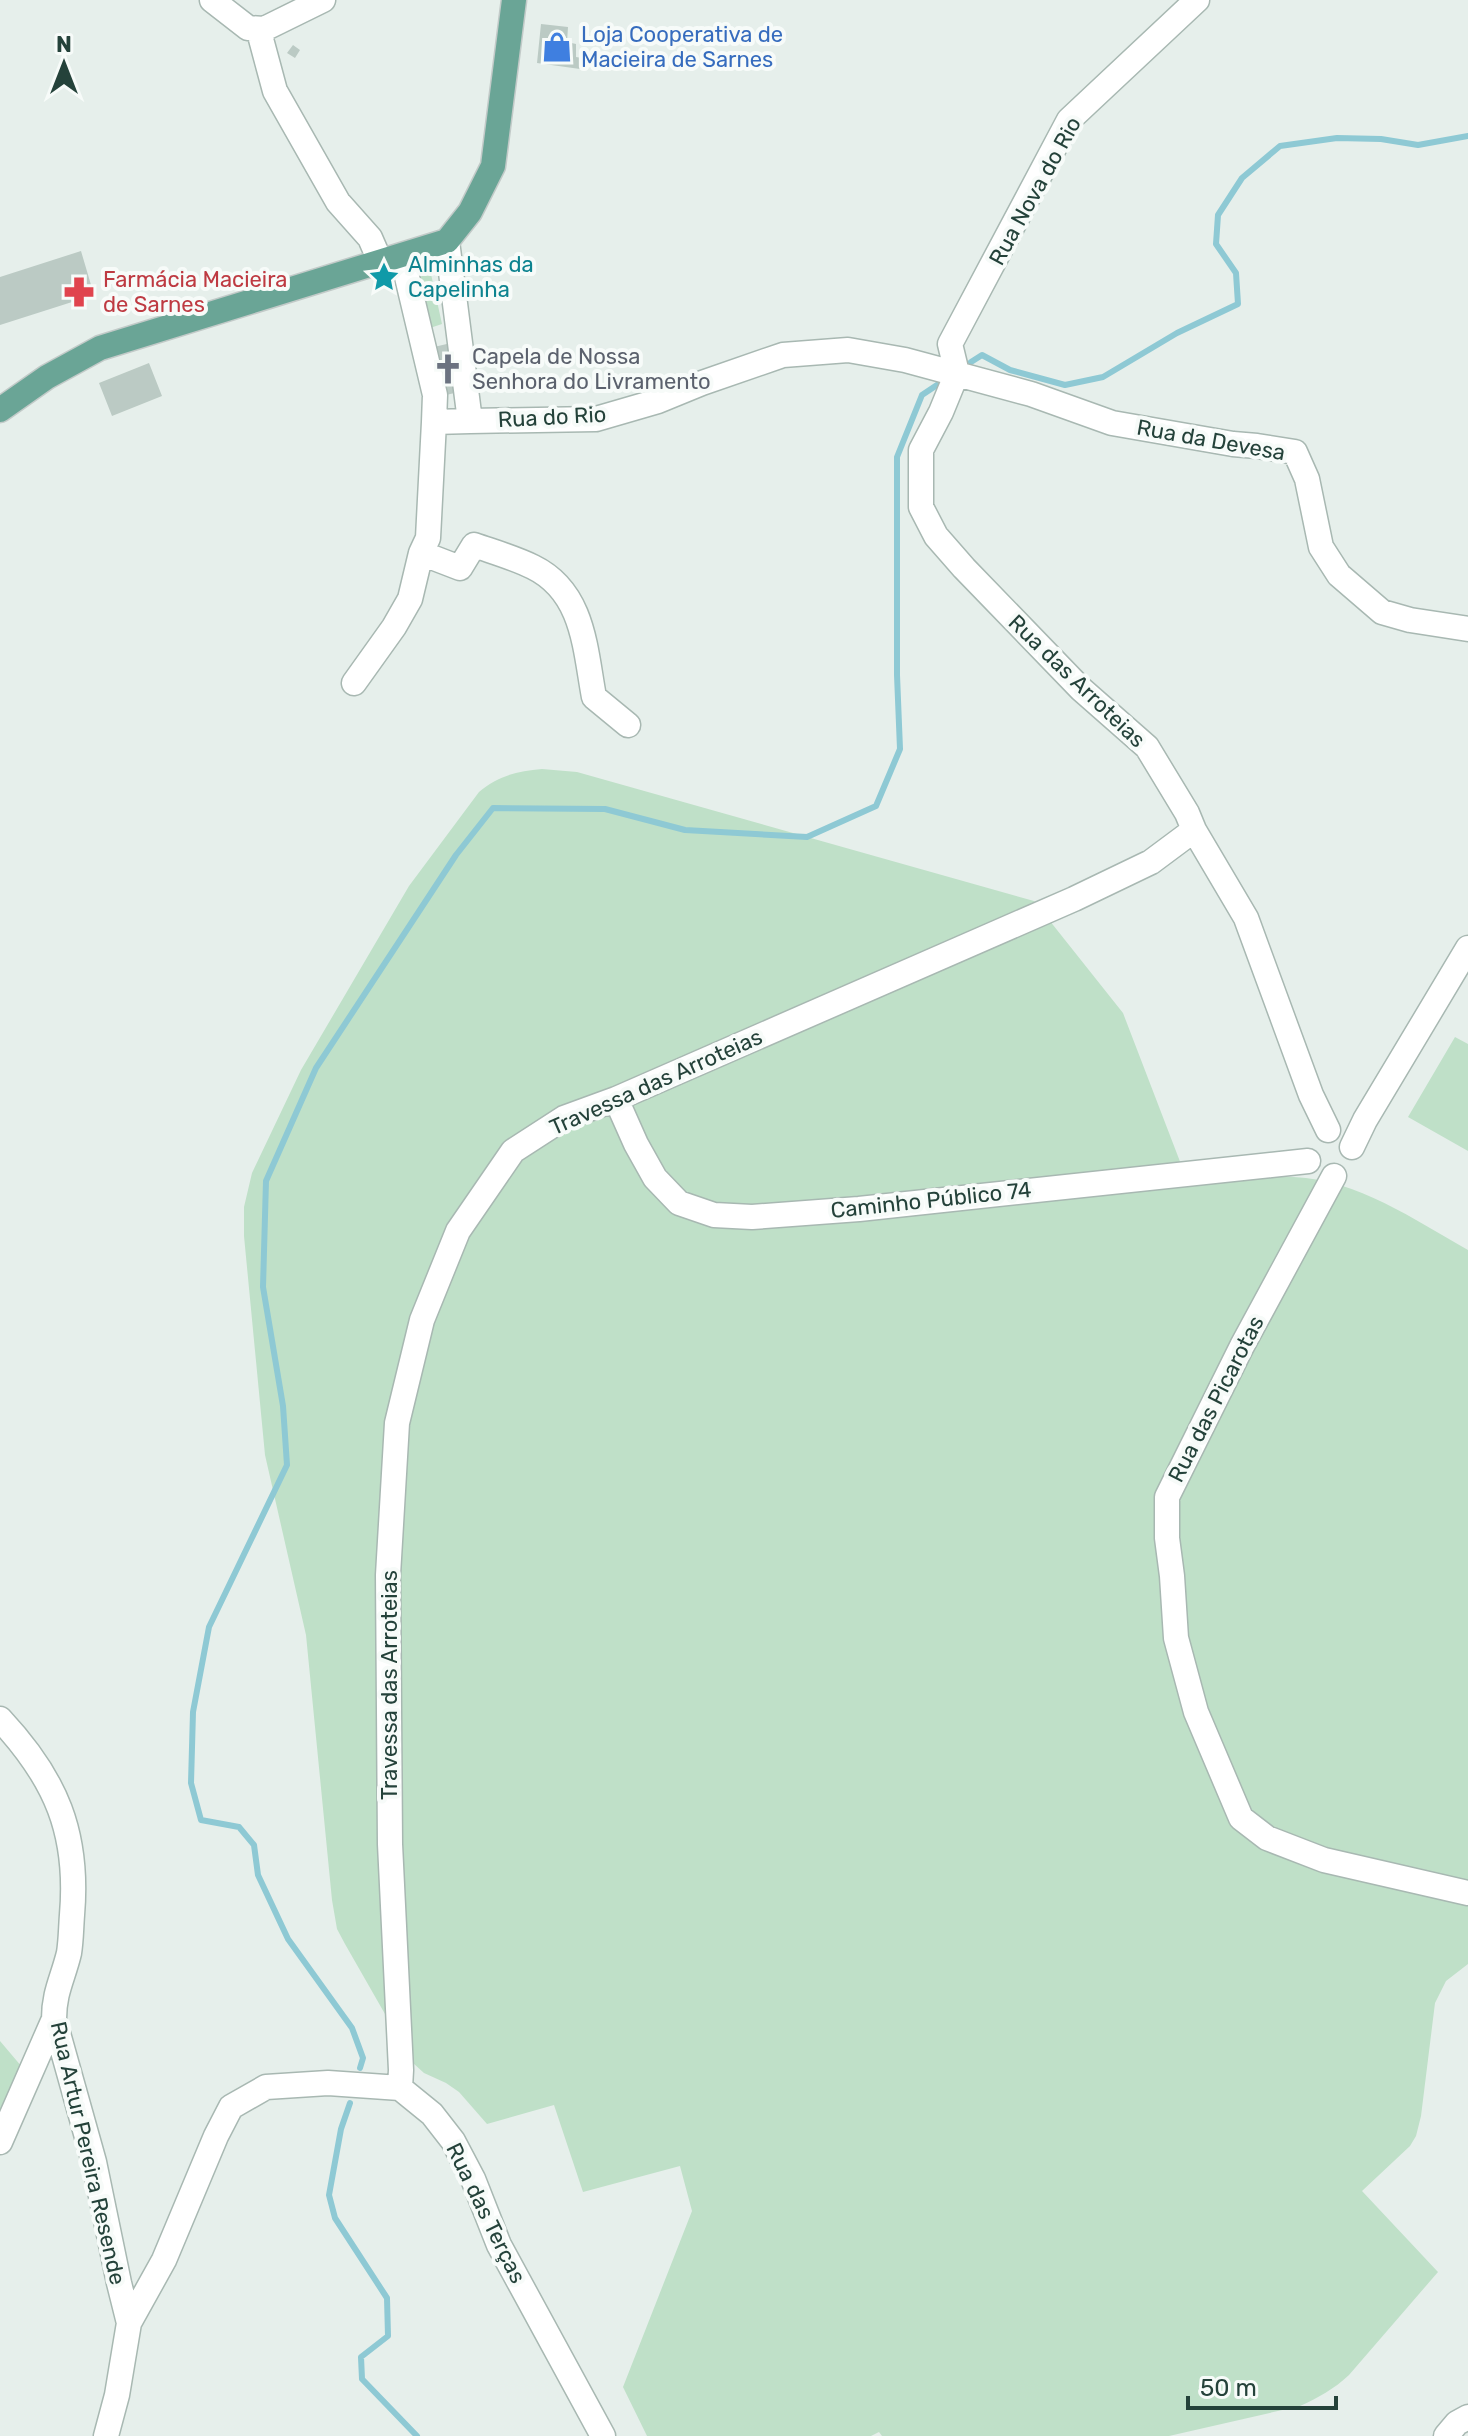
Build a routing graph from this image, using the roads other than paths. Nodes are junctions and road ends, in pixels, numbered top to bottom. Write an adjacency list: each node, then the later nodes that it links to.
1 (212, 0): 5 (street)
2 (323, 0): 5 (street)
3 (514, 0): 6 (main road)
4 (1197, 0): 8 (street, Rua Nova do Rio)
5 (264, 29): 7 (street)
6 (447, 241): 7 (main road); 10 (street)
7 (391, 259): 9 (main road); 11 (street)
8 (957, 373): 10 (street, Rua do Rio); 13 (street, Rua da Devesa); 16 (street, Rua das Arroteias)
9 (0, 410)
10 (470, 421): 11 (street, Rua do Rio)
11 (434, 422): 12 (street)
12 (421, 553): 14 (street); 15 (street)
13 (1468, 629)
14 (354, 683)
15 (628, 725)
16 (1194, 830): 18 (street, Travessa das Arroteias); 19 (street, Rua das Arroteias)
17 (1468, 948): 20 (street)
18 (616, 1099): 21 (street, Caminho Público 74); 26 (street, Travessa das Arroteias)
19 (1328, 1130): 20 (street); 21 (street)
20 (1352, 1147): 22 (street)
21 (1308, 1161): 22 (street)
22 (1334, 1176): 24 (street, Rua das Picarotas)
23 (0, 1719): 25 (street, Rua Artur Pereira Resende)
24 (1468, 1893)
25 (54, 2019): 27 (street); 28 (street, Rua Artur Pereira Resende)
26 (400, 2088): 28 (street); 31 (street, Rua das Terças)
27 (0, 2142)
28 (129, 2323): 30 (street)
29 (1468, 2417): 32 (street)
30 (106, 2436)
31 (603, 2436)
32 (1446, 2436)

